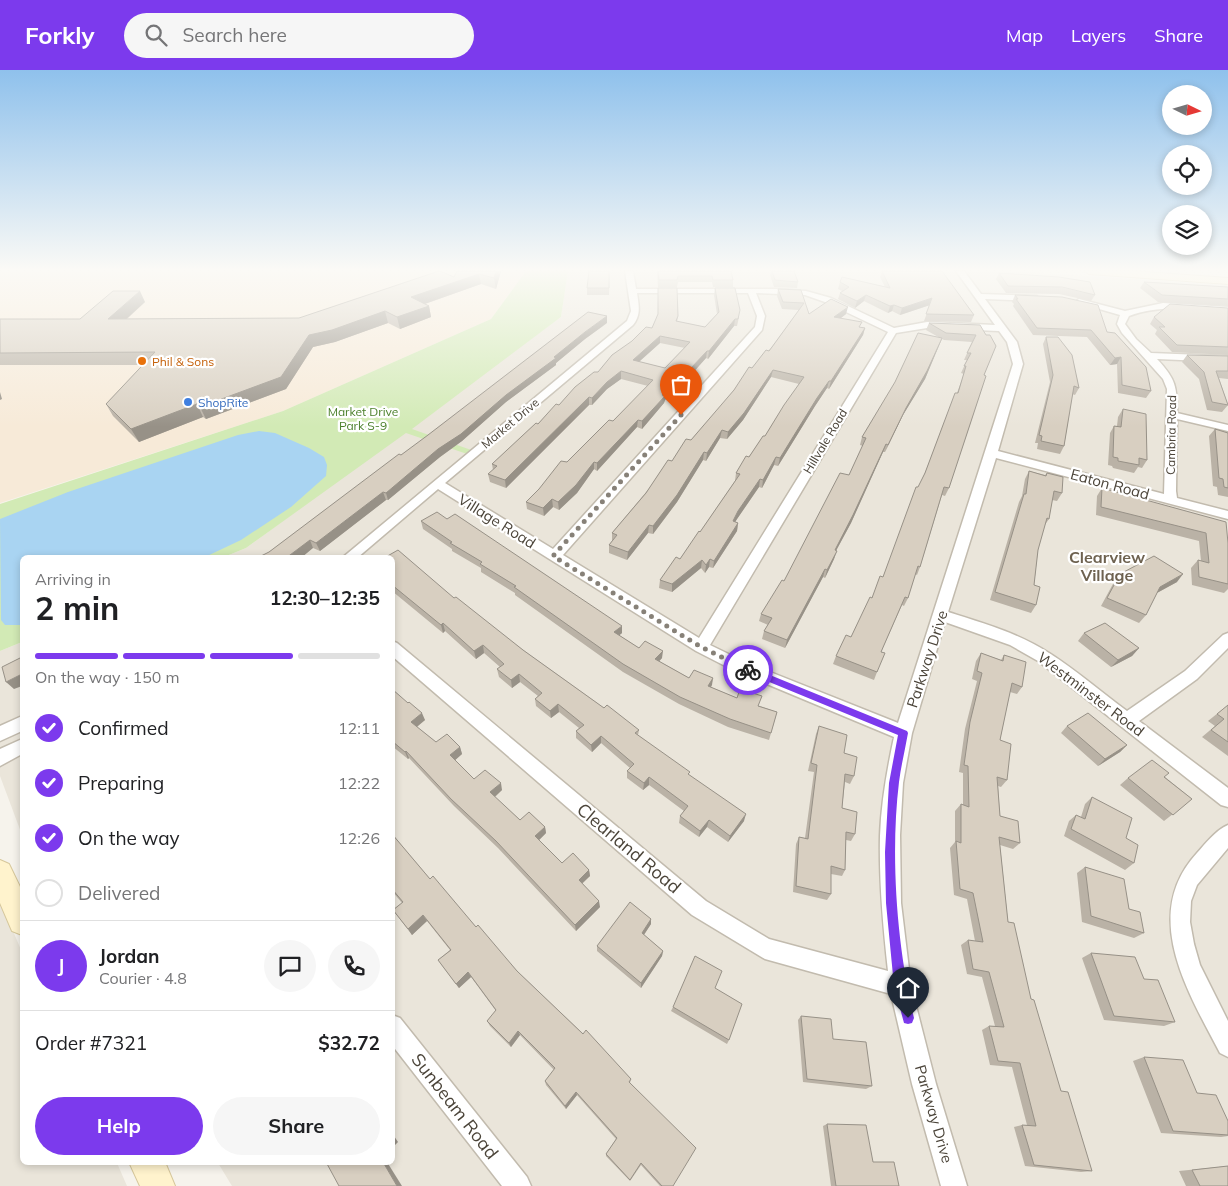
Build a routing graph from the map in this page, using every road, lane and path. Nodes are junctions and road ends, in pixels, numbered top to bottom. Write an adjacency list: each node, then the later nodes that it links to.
1 (630, 323): 13 (street, Market Drive)
2 (760, 323): 17 (street)
3 (877, 323): 7 (street)
4 (999, 323): 6 (street, Parkway Drive)
5 (1121, 323): 8 (street, Cambria Road)
6 (1003, 328): 7 (street); 12 (street, Parkway Drive)
7 (893, 331): 20 (street, Hillvale Road)
8 (1148, 356): 9 (street); 10 (street, Cambria Road)
9 (1228, 359)
10 (1172, 415): 11 (street); 14 (street, Cambria Road)
11 (1228, 428)
12 (991, 453): 14 (street, Eaton Road); 18 (street, Parkway Drive)
13 (438, 484): 16 (street, Market Drive); 17 (street, Village Road)
14 (1172, 500): 15 (street, Eaton Road)
15 (1228, 515)
16 (352, 555)
17 (553, 556): 20 (street, Village Road)
18 (941, 614): 22 (street, Westminster Road); 24 (street, Parkway Drive)
19 (1228, 639): 22 (street)
20 (701, 647): 24 (street, Village Road)
21 (395, 651): 32 (street, Clearland Road)
22 (1126, 720): 28 (street, Westminster Road)
23 (20, 724): 25 (street)
24 (903, 733): 32 (street, Parkway Drive)
25 (0, 734)
26 (20, 747): 27 (street)
27 (0, 758)
28 (1228, 799)
29 (1228, 834): 34 (street)
30 (0, 873): 31 (main road)
31 (20, 917)
32 (900, 986): 38 (street, Parkway Drive)
33 (395, 1030): 37 (street, Sunbeam Road)
34 (1228, 1045)
35 (148, 1165): 36 (main road)
36 (158, 1186)
37 (518, 1186)
38 (954, 1186)

